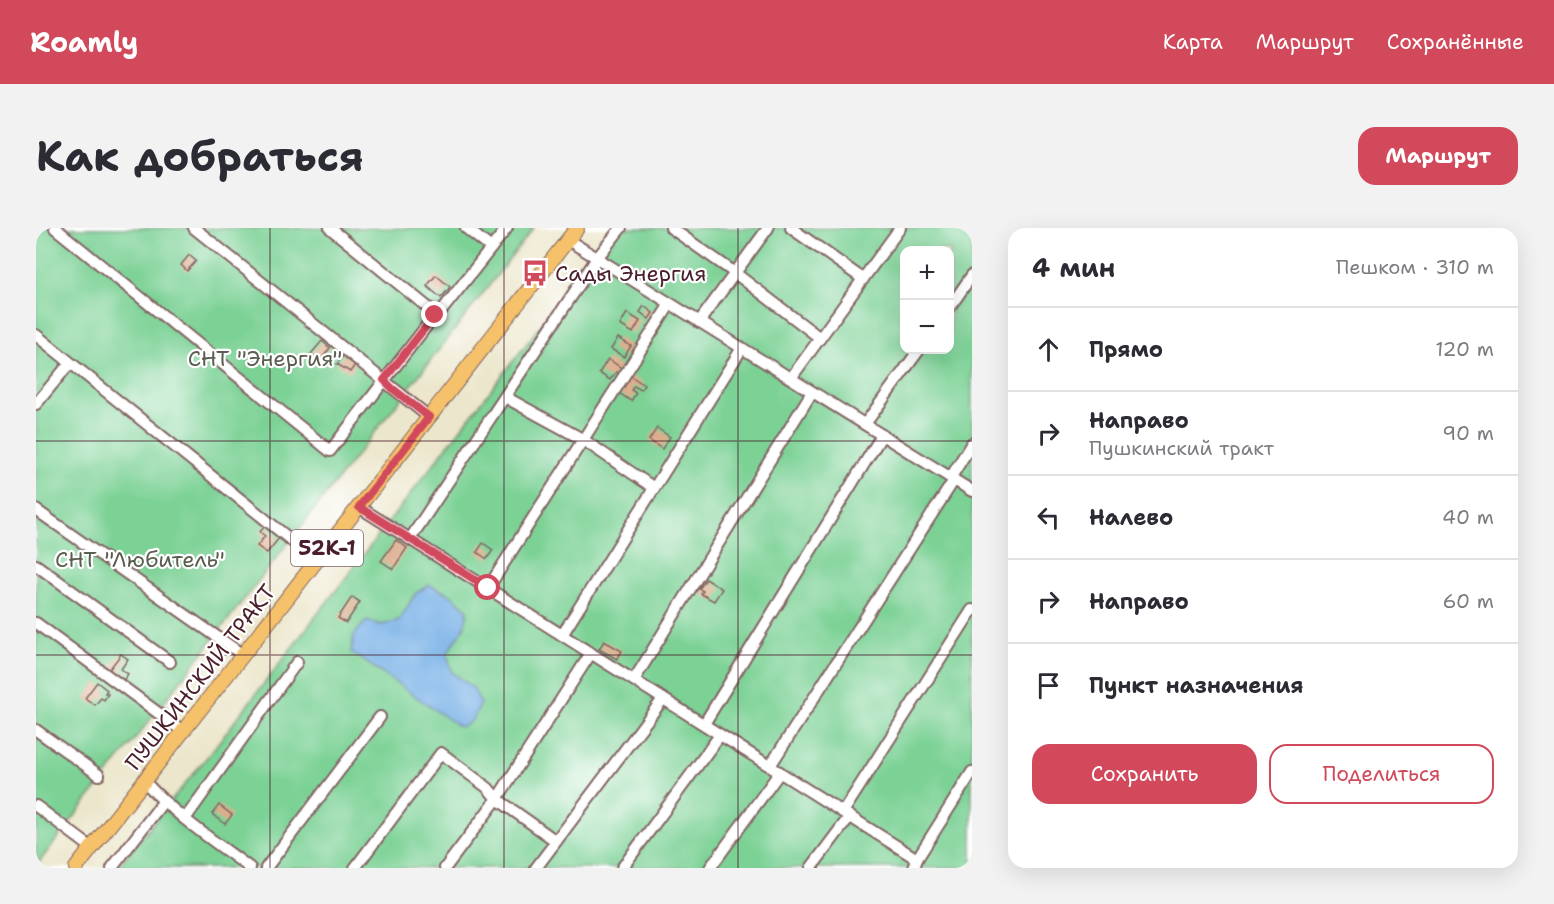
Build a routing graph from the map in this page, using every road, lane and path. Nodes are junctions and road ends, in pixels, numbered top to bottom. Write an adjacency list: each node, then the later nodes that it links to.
1 (55, 228): 28 (street)
2 (194, 228): 28 (street)
3 (330, 228): 28 (street)
4 (466, 228): 13 (street)
5 (507, 228): 13 (street)
6 (577, 228): 12 (main road, ПУШКИНСКИЙ ТРАКТ / 52К-1)
7 (621, 228): 14 (street)
8 (671, 228): 15 (street)
9 (768, 228): 15 (street)
10 (791, 228): 17 (street)
11 (900, 228): 17 (street)
12 (568, 240): 14 (street); 32 (main road, ПУШКИНСКИЙ ТРАКТ / 52К-1)
13 (491, 248): 20 (street)
14 (597, 258): 19 (street); 30 (street)
15 (735, 273): 21 (street); 23 (street)
16 (972, 275): 18 (street)
17 (863, 279): 23 (street)
18 (954, 301)
19 (670, 304): 21 (street); 35 (street)
20 (443, 309)
21 (699, 322): 24 (street)
22 (36, 335): 26 (street)
23 (820, 338): 27 (street)
24 (742, 348): 27 (street); 38 (street)
25 (916, 354): 33 (street)
26 (70, 363): 31 (street); 43 (street)
27 (791, 378): 29 (street)
28 (384, 380): 32 (street)
29 (813, 392): 33 (street); 53 (street)
30 (505, 397): 35 (street); 42 (street)
31 (36, 404)
32 (429, 417): 40 (main road, ПУШКИНСКИЙ ТРАКТ / 52К-1)
33 (865, 424): 34 (street)
34 (882, 435): 37 (street); 56 (street)
35 (582, 439): 38 (street); 45 (street)
36 (972, 443): 37 (street)
37 (952, 479): 39 (street); 60 (street)
38 (654, 488): 48 (street)
39 (972, 491)
40 (359, 507): 42 (street); 43 (main road, ПУШКИНСКИЙ ТРАКТ / 52К-1)
41 (36, 510): 50 (street)
42 (410, 539): 45 (street)
43 (317, 561): 50 (main road, ПУШКИНСКИЙ ТРАКТ / 52К-1)
44 (36, 565): 51 (street)
45 (488, 588): 48 (street)
46 (972, 610): 67 (street)
47 (36, 624): 58 (street)
48 (562, 635): 49 (street)
49 (591, 653): 53 (street); 64 (street)
50 (243, 656): 58 (main road, ПУШКИНСКИЙ ТРАКТ / 52К-1)
51 (170, 662)
52 (297, 662): 68 (street)
53 (634, 680): 54 (street)
54 (663, 699): 56 (street); 69 (street)
55 (380, 717): 75 (street)
56 (704, 724): 59 (street)
57 (36, 730): 62 (street)
58 (184, 732): 63 (main road, ПУШКИНСКИЙ ТРАКТ / 52К-1)
59 (720, 735): 60 (street); 79 (street)
60 (775, 769): 67 (street); 80 (street)
61 (972, 772): 71 (street)
62 (99, 775)
63 (145, 782): 65 (street); 70 (main road, ПУШКИНСКИЙ ТРАКТ / 52К-1)
64 (497, 799): 69 (street); 76 (street); 77 (street)
65 (164, 802): 68 (street); 74 (street)
66 (36, 806): 70 (street)
67 (846, 814): 71 (street); 81 (street)
68 (185, 819): 72 (street)
69 (556, 841): 78 (street)
70 (92, 848): 73 (main road, ПУШКИНСКИЙ ТРАКТ / 52К-1)
71 (915, 863)
72 (244, 866)
73 (76, 868)
74 (112, 868)
75 (266, 868)
76 (355, 868)
77 (445, 868)
78 (536, 868)
79 (622, 868)
80 (710, 868)
81 (811, 868)

